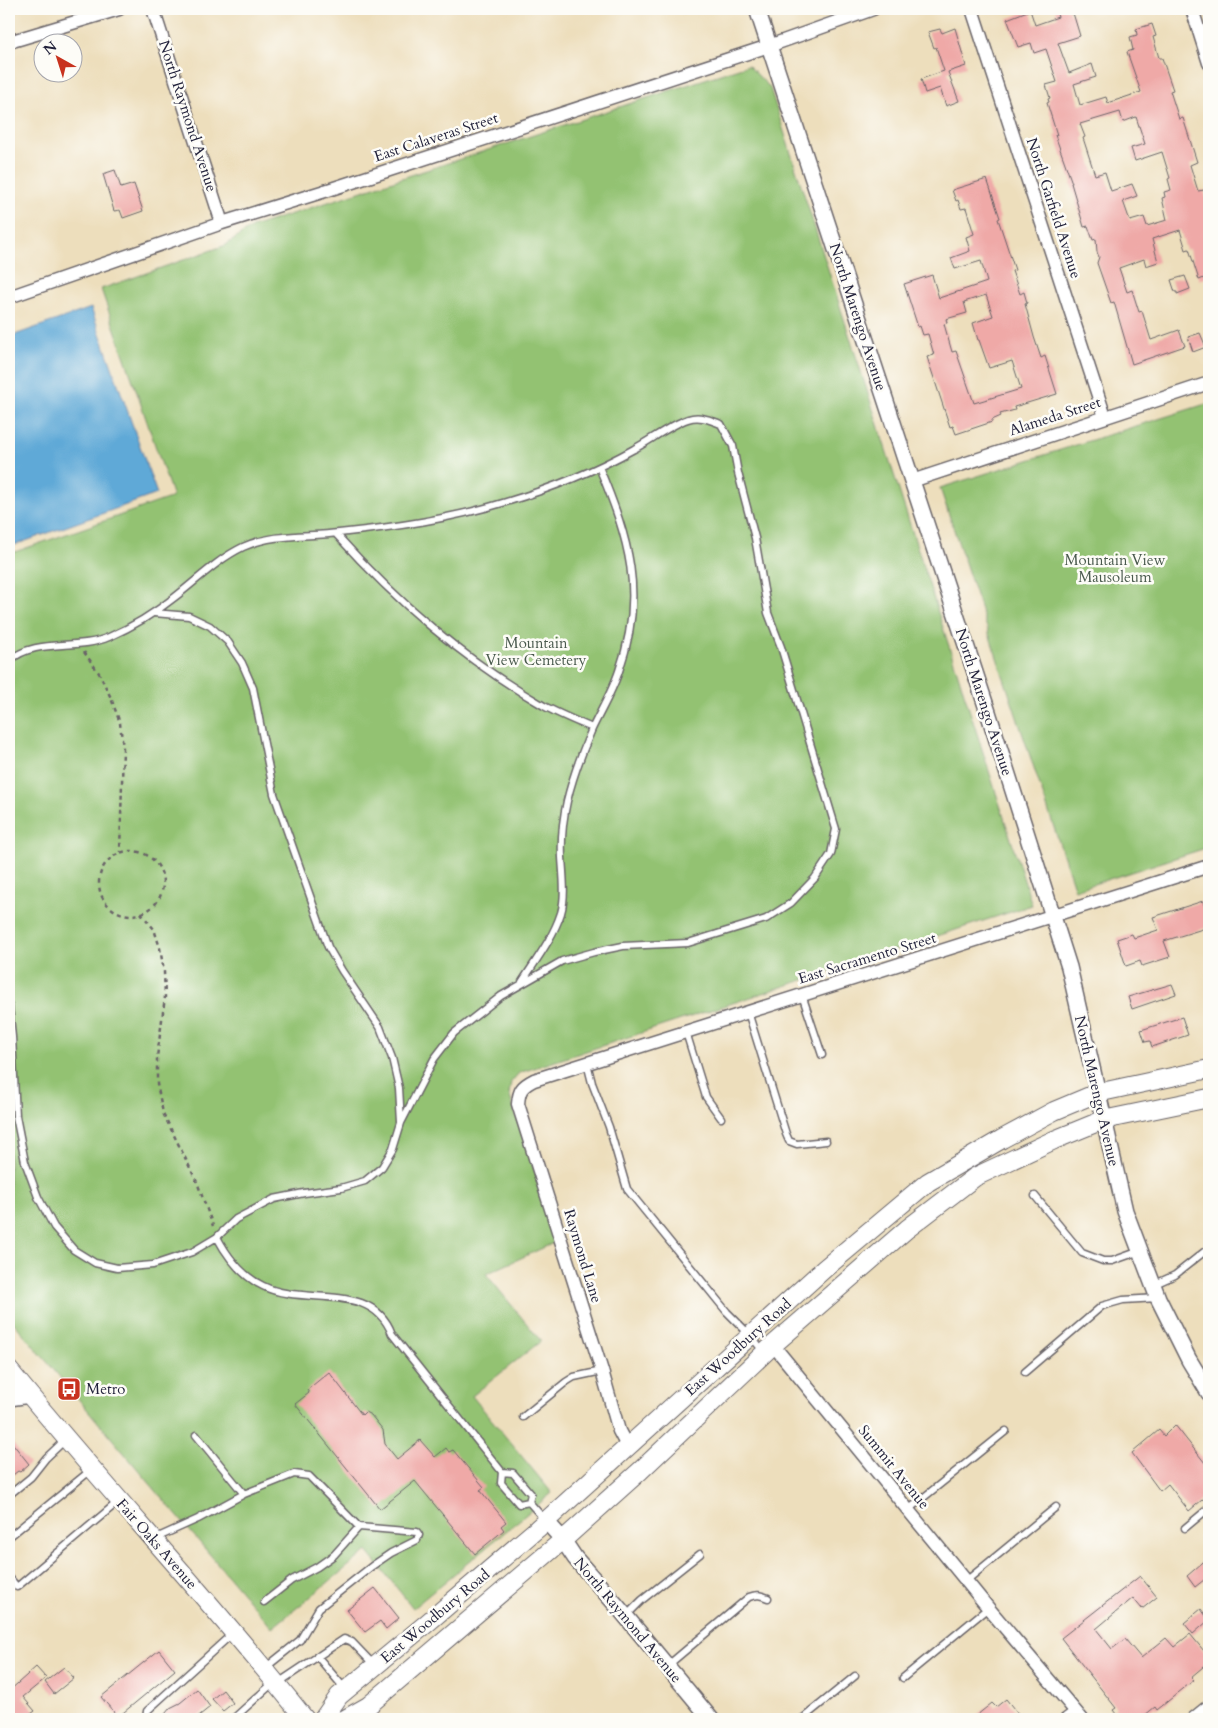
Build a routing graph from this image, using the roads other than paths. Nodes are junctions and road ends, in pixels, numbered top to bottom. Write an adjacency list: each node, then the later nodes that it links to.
1 (119, 9): 7 (street)
2 (153, 9): 10 (street, North Raymond Avenue)
3 (757, 9): 8 (street, North Marengo Avenue)
4 (873, 9): 8 (street, East Calaveras Street)
5 (972, 9): 13 (street, North Garfield Avenue)
6 (1192, 9): 9 (street)
7 (9, 42)
8 (769, 46): 10 (street, East Calaveras Street); 15 (street, North Marengo Avenue)
9 (1209, 63)
10 (222, 223): 11 (street, East Calaveras Street)
11 (9, 297)
12 (1209, 383): 13 (street, Alameda Street)
13 (1105, 417): 15 (street, Alameda Street)
14 (599, 467): 16 (lane); 19 (lane); 22 (lane)
15 (912, 481): 21 (street, North Marengo Avenue)
16 (336, 534): 17 (lane); 19 (lane)
17 (154, 613): 18 (lane); 35 (lane)
18 (9, 661)
19 (592, 728): 22 (lane)
20 (1209, 866): 21 (street, East Sacramento Street)
21 (1052, 916): 23 (street, East Sacramento Street); 31 (street, North Marengo Avenue)
22 (521, 983): 35 (lane)
23 (802, 995): 25 (street, East Sacramento Street); 27 (lane)
24 (9, 1006): 38 (lane)
25 (748, 1012): 26 (street, East Sacramento Street); 36 (lane)
26 (686, 1032): 28 (street, East Sacramento Street); 33 (lane)
27 (822, 1055)
28 (587, 1063): 30 (street, East Sacramento Street); 42 (lane)
29 (1209, 1069): 31 (main road, East Woodbury Road)
30 (534, 1080): 45 (street, Raymond Lane)
31 (1097, 1094): 34 (street, North Marengo Avenue); 42 (main road, East Woodbury Road)
32 (1209, 1098): 34 (main road, East Woodbury Road)
33 (721, 1118)
34 (1103, 1120): 40 (street, North Marengo Avenue); 43 (main road, East Woodbury Road)
35 (401, 1123): 38 (lane)
36 (826, 1142)
37 (1035, 1196): 40 (lane)
38 (217, 1237): 56 (lane)
39 (1209, 1248): 41 (lane)
40 (1140, 1251): 41 (street, North Marengo Avenue)
41 (1156, 1292): 46 (lane); 47 (street, North Marengo Avenue)
42 (750, 1335): 43 (lane); 54 (main road, East Woodbury Road)
43 (769, 1349): 63 (street, Summit Avenue); 69 (main road, East Woodbury Road)
44 (9, 1370): 48 (main road, Fair Oaks Avenue)
45 (602, 1371): 50 (lane); 54 (street, Raymond Lane)
46 (1025, 1372)
47 (1209, 1393)
48 (30, 1395): 49 (street); 53 (main road, Fair Oaks Avenue)
49 (9, 1398)
50 (523, 1417)
51 (1006, 1431): 63 (lane)
52 (196, 1436): 57 (lane)
53 (66, 1439): 55 (main road, Fair Oaks Avenue); 58 (lane)
54 (628, 1448): 64 (main road, East Woodbury Road)
55 (92, 1469): 59 (main road, Fair Oaks Avenue); 67 (lane)
56 (502, 1472): 60 (lane); 60 (lane)
57 (244, 1494): 65 (lane); 68 (lane)
58 (9, 1495)
59 (120, 1501): 68 (main road, Fair Oaks Avenue); 71 (lane)
60 (528, 1502): 64 (lane)
61 (1056, 1507): 72 (lane)
62 (1209, 1508): 66 (lane)
63 (908, 1510): 72 (street, Summit Avenue)
64 (546, 1521): 69 (street, North Raymond Avenue); 79 (main road, East Woodbury Road)
65 (359, 1527): 74 (lane); 82 (lane)
66 (1185, 1528)
67 (9, 1537)
68 (152, 1540): 77 (main road, Fair Oaks Avenue)
69 (563, 1540): 76 (street, North Raymond Avenue); 91 (main road, East Woodbury Road)
70 (700, 1554): 76 (lane)
71 (9, 1577)
72 (966, 1581): 75 (street, Summit Avenue)
73 (768, 1598): 80 (lane)
74 (264, 1602)
75 (989, 1609): 83 (lane); 86 (street, Summit Avenue)
76 (626, 1616): 80 (street, North Raymond Avenue)
77 (234, 1632): 82 (main road, Fair Oaks Avenue); 87 (lane)
78 (317, 1656): 79 (lane); 82 (lane); 84 (lane)
79 (374, 1666): 84 (main road, East Woodbury Road)
80 (668, 1666): 92 (street, North Raymond Avenue)
81 (855, 1676): 93 (lane)
82 (272, 1678): 88 (lane); 89 (main road, Fair Oaks Avenue)
83 (903, 1678)
84 (346, 1690): 90 (main road, East Woodbury Road)
85 (1209, 1706): 95 (street)
86 (1078, 1714): 94 (lane)
87 (146, 1719)
88 (233, 1719)
89 (305, 1719)
90 (323, 1719)
91 (345, 1719)
92 (711, 1719)
93 (802, 1719)
94 (1062, 1719)
95 (1193, 1719)

